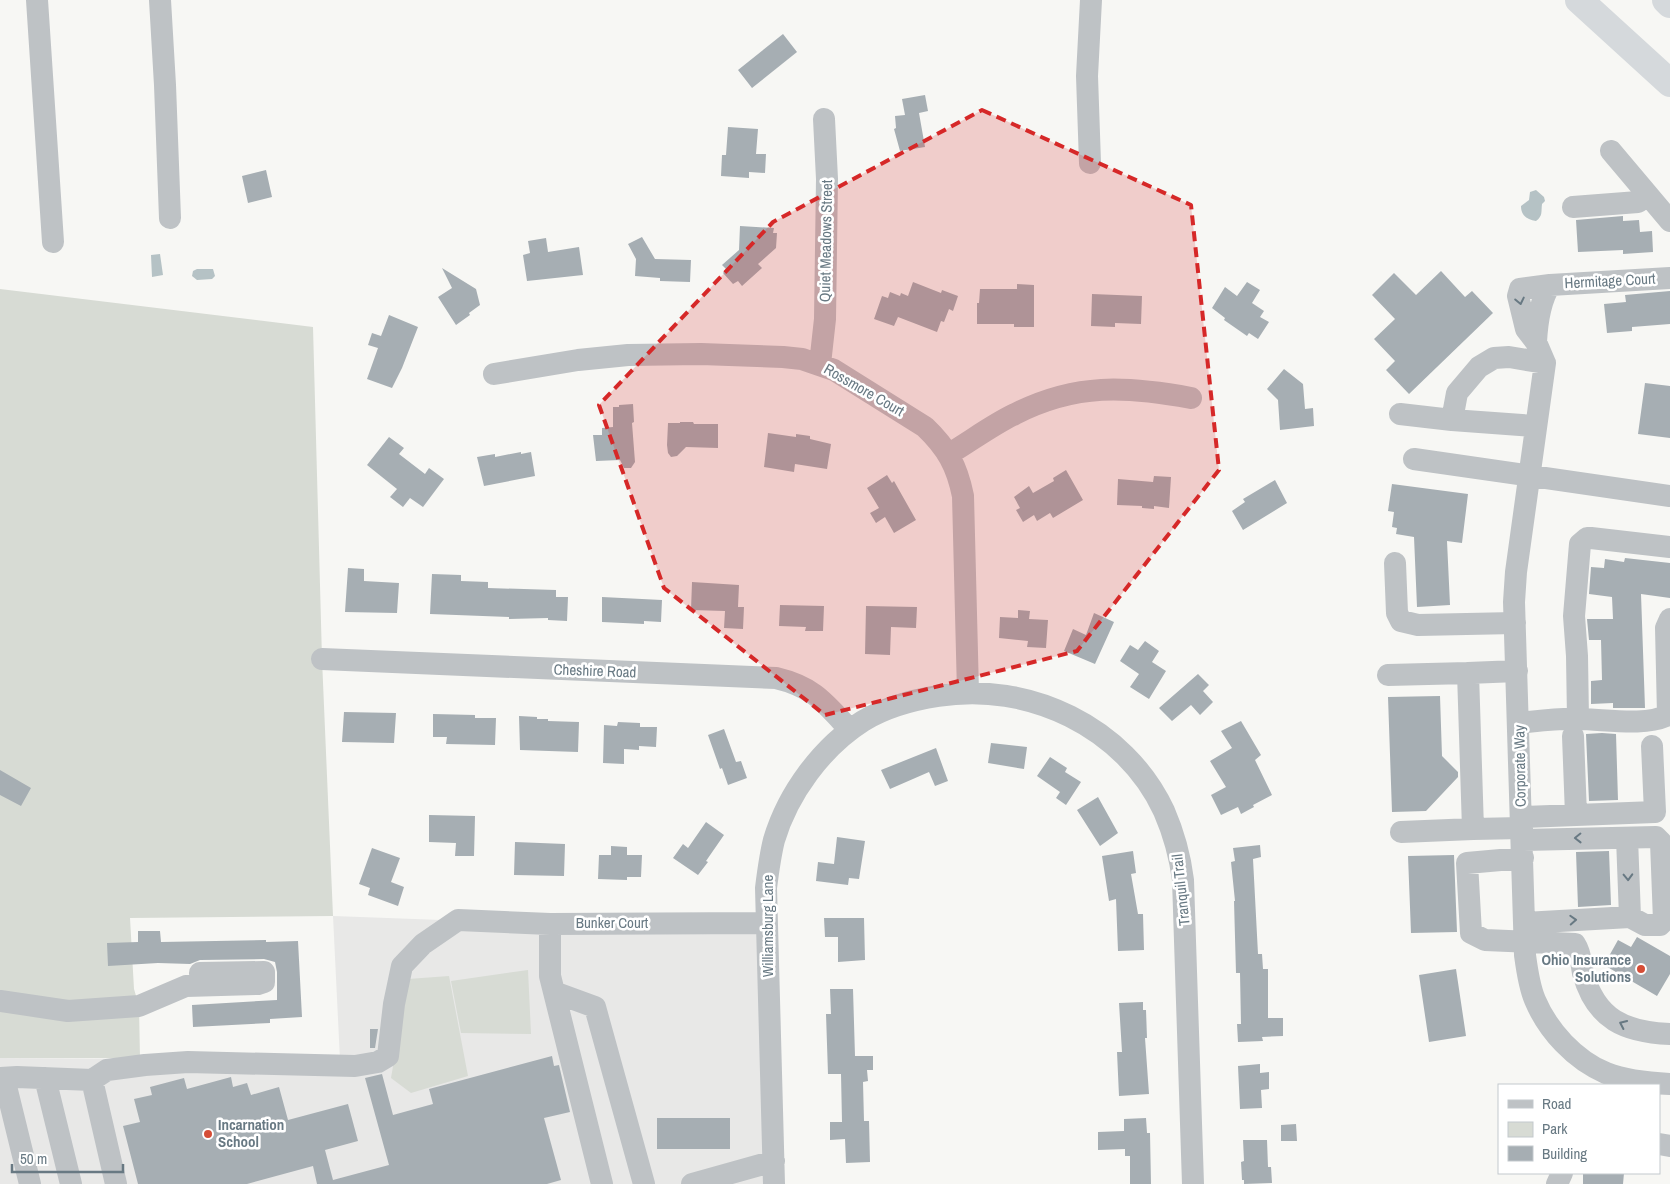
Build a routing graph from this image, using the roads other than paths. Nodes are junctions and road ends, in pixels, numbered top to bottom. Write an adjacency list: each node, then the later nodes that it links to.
1 (37, 0): 17 (street)
2 (160, 0): 15 (street)
3 (1091, 0): 12 (street)
4 (1579, 0): 7 (highway)
5 (1666, 0): 6 (highway)
6 (1670, 4)
7 (1604, 23): 8 (highway); 9 (highway)
8 (1670, 83)
9 (1670, 97)
10 (824, 118): 20 (street, Quiet Meadows Street)
11 (1611, 151): 13 (street)
12 (1090, 163)
13 (1648, 195): 14 (street); 16 (street)
14 (1573, 207)
15 (170, 218)
16 (1670, 221)
17 (53, 242)
18 (1670, 278): 19 (street, Hermitage Court)
19 (1545, 363): 24 (street); 25 (street, Corporate Way)
20 (820, 364): 21 (street, Rossmore Court); 26 (street, Rossmore Court)
21 (494, 374)
22 (1191, 398): 26 (street)
23 (1400, 414): 24 (street)
24 (1452, 420): 25 (street)
25 (1535, 426): 28 (street, Corporate Way)
26 (949, 454): 38 (street, Rossmore Court)
27 (1414, 458): 28 (street)
28 (1529, 476): 29 (street); 33 (street, Corporate Way)
29 (1670, 496)
30 (1670, 548): 40 (street)
31 (1396, 563): 33 (street)
32 (1670, 620): 40 (street)
33 (1515, 623): 35 (street, Corporate Way)
34 (322, 659): 41 (street, Cheshire Road)
35 (1517, 671): 36 (street); 39 (street, Corporate Way)
36 (1468, 673): 37 (street); 44 (street)
37 (1388, 675)
38 (968, 692): 41 (street, Williamsburg Lane); 69 (street, Tranquil Trail)
39 (1519, 723): 40 (street); 46 (street, Corporate Way)
40 (1576, 727): 43 (street)
41 (850, 730): 49 (street, Williamsburg Lane)
42 (1652, 746): 43 (street)
43 (1576, 815): 46 (street)
44 (1473, 829): 45 (street); 46 (street)
45 (1401, 832)
46 (1522, 836): 47 (street, one-way to 46); 51 (street, Corporate Way); 51 (street)
47 (1627, 838): 48 (street, one-way to 48); 48 (street)
48 (1630, 917): 51 (street, one-way to 48)
49 (766, 923): 50 (street, Bunker Court); 61 (street, Williamsburg Lane)
50 (550, 924): 53 (street); 58 (street, Bunker Court)
51 (1524, 932): 55 (street, one-way to 51); 59 (street, Corporate Way)
52 (200, 973): 54 (street)
53 (554, 992): 65 (street); 66 (street)
54 (0, 1001)
55 (1670, 1034)
56 (2, 1078): 57 (street); 62 (street)
57 (45, 1078): 58 (street); 63 (street)
58 (92, 1080): 64 (street)
59 (1610, 1080): 60 (street, Corporate Way)
60 (1670, 1084)
61 (774, 1161): 67 (street); 68 (street, Williamsburg Lane)
62 (30, 1184)
63 (71, 1184)
64 (116, 1184)
65 (602, 1184)
66 (644, 1184)
67 (692, 1184)
68 (774, 1184)
69 (1193, 1184)

